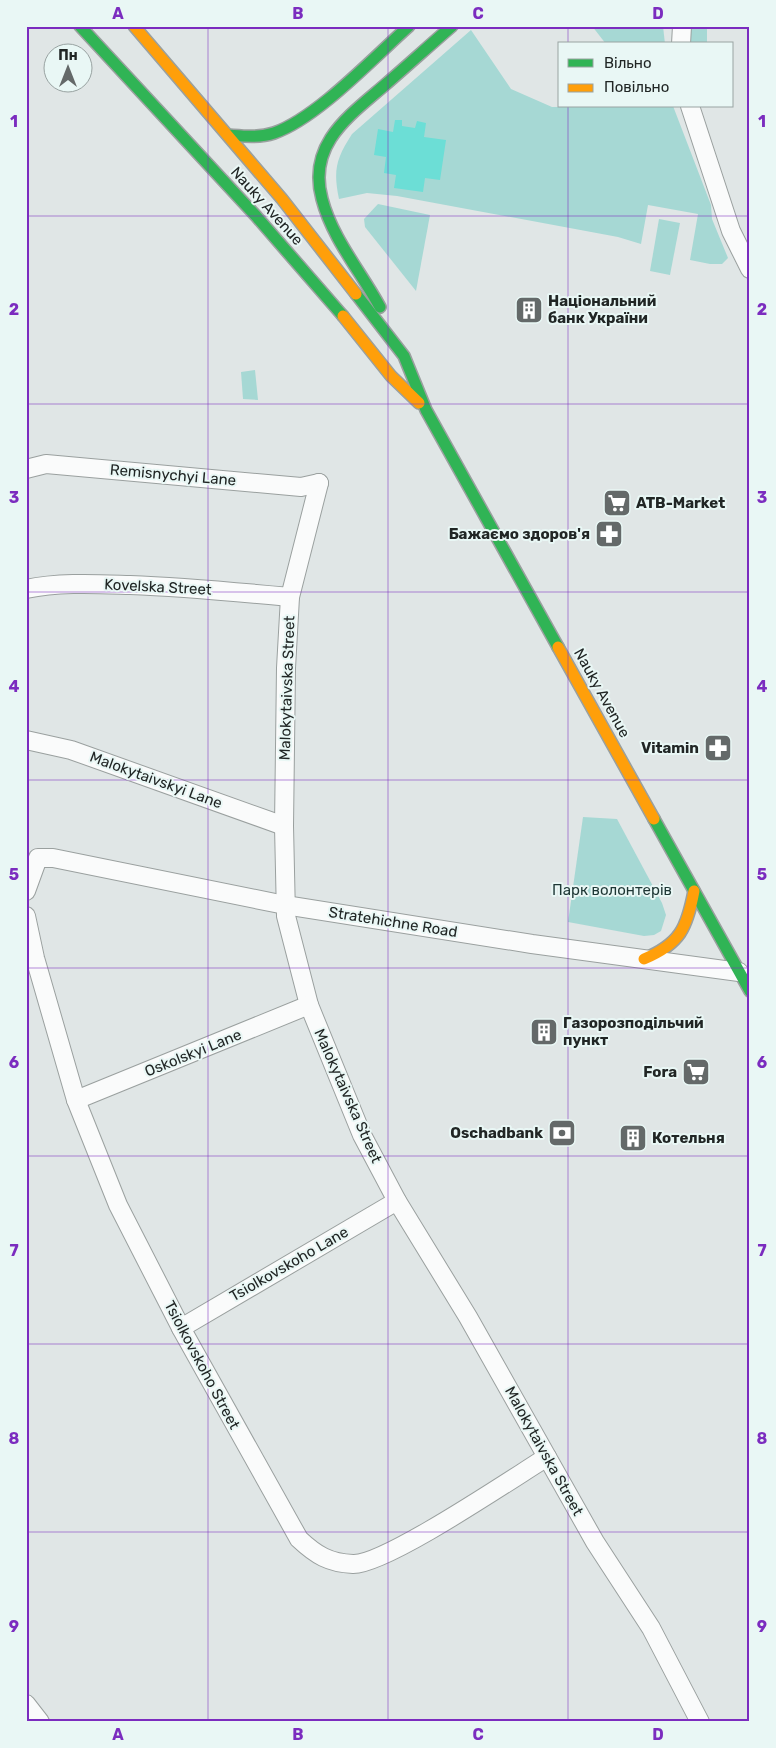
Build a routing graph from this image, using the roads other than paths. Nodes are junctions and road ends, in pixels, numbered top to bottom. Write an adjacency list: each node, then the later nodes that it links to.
1 (80, 26): 11 (main road, Nauky Avenue)
2 (134, 26): 8 (main road, Nauky Avenue)
3 (410, 26): 8 (main road)
4 (452, 26): 10 (main road)
5 (682, 26): 6 (street)
6 (681, 42)
7 (691, 108): 9 (street)
8 (228, 135): 10 (main road, Nauky Avenue)
9 (750, 269)
10 (404, 356): 11 (main road, Nauky Avenue)
11 (426, 410): 19 (main road, Nauky Avenue)
12 (26, 469): 13 (street, Remisnychyi Lane)
13 (319, 483): 15 (street, Malokytaivska Street)
14 (26, 589): 15 (street, Kovelska Street)
15 (290, 597): 17 (street, Malokytaivska Street)
16 (26, 740): 17 (street, Malokytaivskyi Lane)
17 (284, 826): 20 (street, Malokytaivska Street)
18 (26, 891): 20 (street, Stratehichne Road)
19 (694, 891): 22 (main road); 23 (main road, Nauky Avenue)
20 (286, 905): 22 (street, Stratehichne Road); 25 (street, Malokytaivska Street)
21 (26, 916): 26 (street, Tsiolkovskoho Street)
22 (644, 960): 23 (street, Stratehichne Road)
23 (744, 972): 24 (main road, Nauky Avenue)
24 (750, 992)
25 (309, 1005): 26 (street, Oskolskyi Lane); 27 (street, Malokytaivska Street)
26 (76, 1100): 28 (street, Tsiolkovskoho Street)
27 (397, 1201): 28 (street, Tsiolkovskoho Lane); 29 (street, Malokytaivska Street)
28 (181, 1328): 29 (street, Tsiolkovskoho Street)
29 (547, 1457): 32 (street, Malokytaivska Street)
30 (26, 1704): 31 (street)
31 (40, 1722)
32 (700, 1722)

